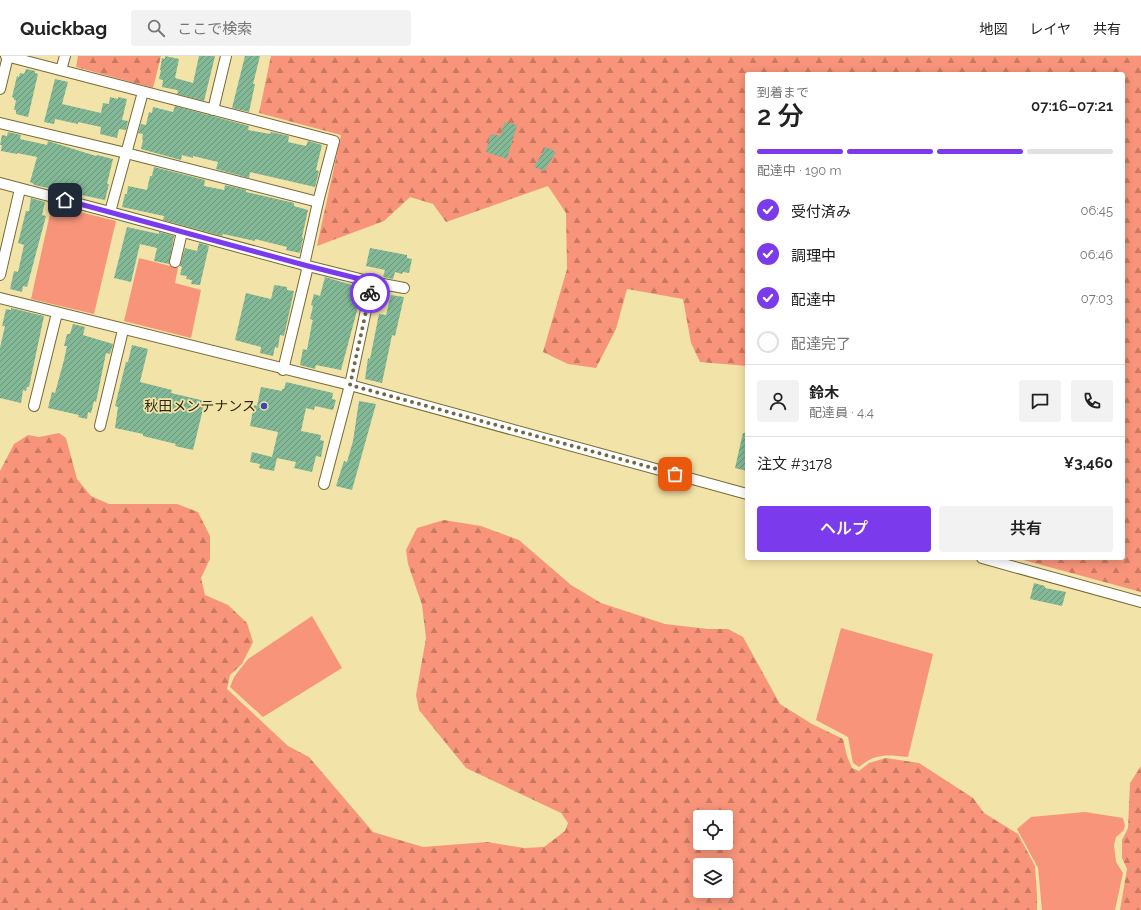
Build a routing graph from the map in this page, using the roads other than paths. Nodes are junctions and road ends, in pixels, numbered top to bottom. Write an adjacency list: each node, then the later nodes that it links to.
1 (7, 56): 4 (street); 5 (street)
2 (65, 56): 4 (street)
3 (226, 56): 7 (street)
4 (61, 70): 6 (street)
5 (0, 89)
6 (142, 92): 7 (street); 9 (street)
7 (213, 110): 12 (street)
8 (0, 123): 9 (street)
9 (126, 152): 12 (street); 13 (street)
10 (0, 183): 11 (street)
11 (20, 189): 13 (street); 17 (street)
12 (318, 202): 16 (street)
13 (110, 212): 14 (street)
14 (182, 232): 15 (street); 16 (street)
15 (175, 262)
16 (306, 266): 18 (street); 23 (street)
17 (0, 275)
18 (372, 282): 19 (street); 24 (street)
19 (404, 288)
20 (0, 298): 21 (street)
21 (57, 313): 22 (street); 25 (street)
22 (123, 330): 23 (street); 26 (street)
23 (283, 370): 24 (street)
24 (350, 385): 27 (street); 28 (street)
25 (34, 406)
26 (100, 426)
27 (324, 484)
28 (745, 493)
29 (989, 560): 30 (street)
30 (1141, 602)

